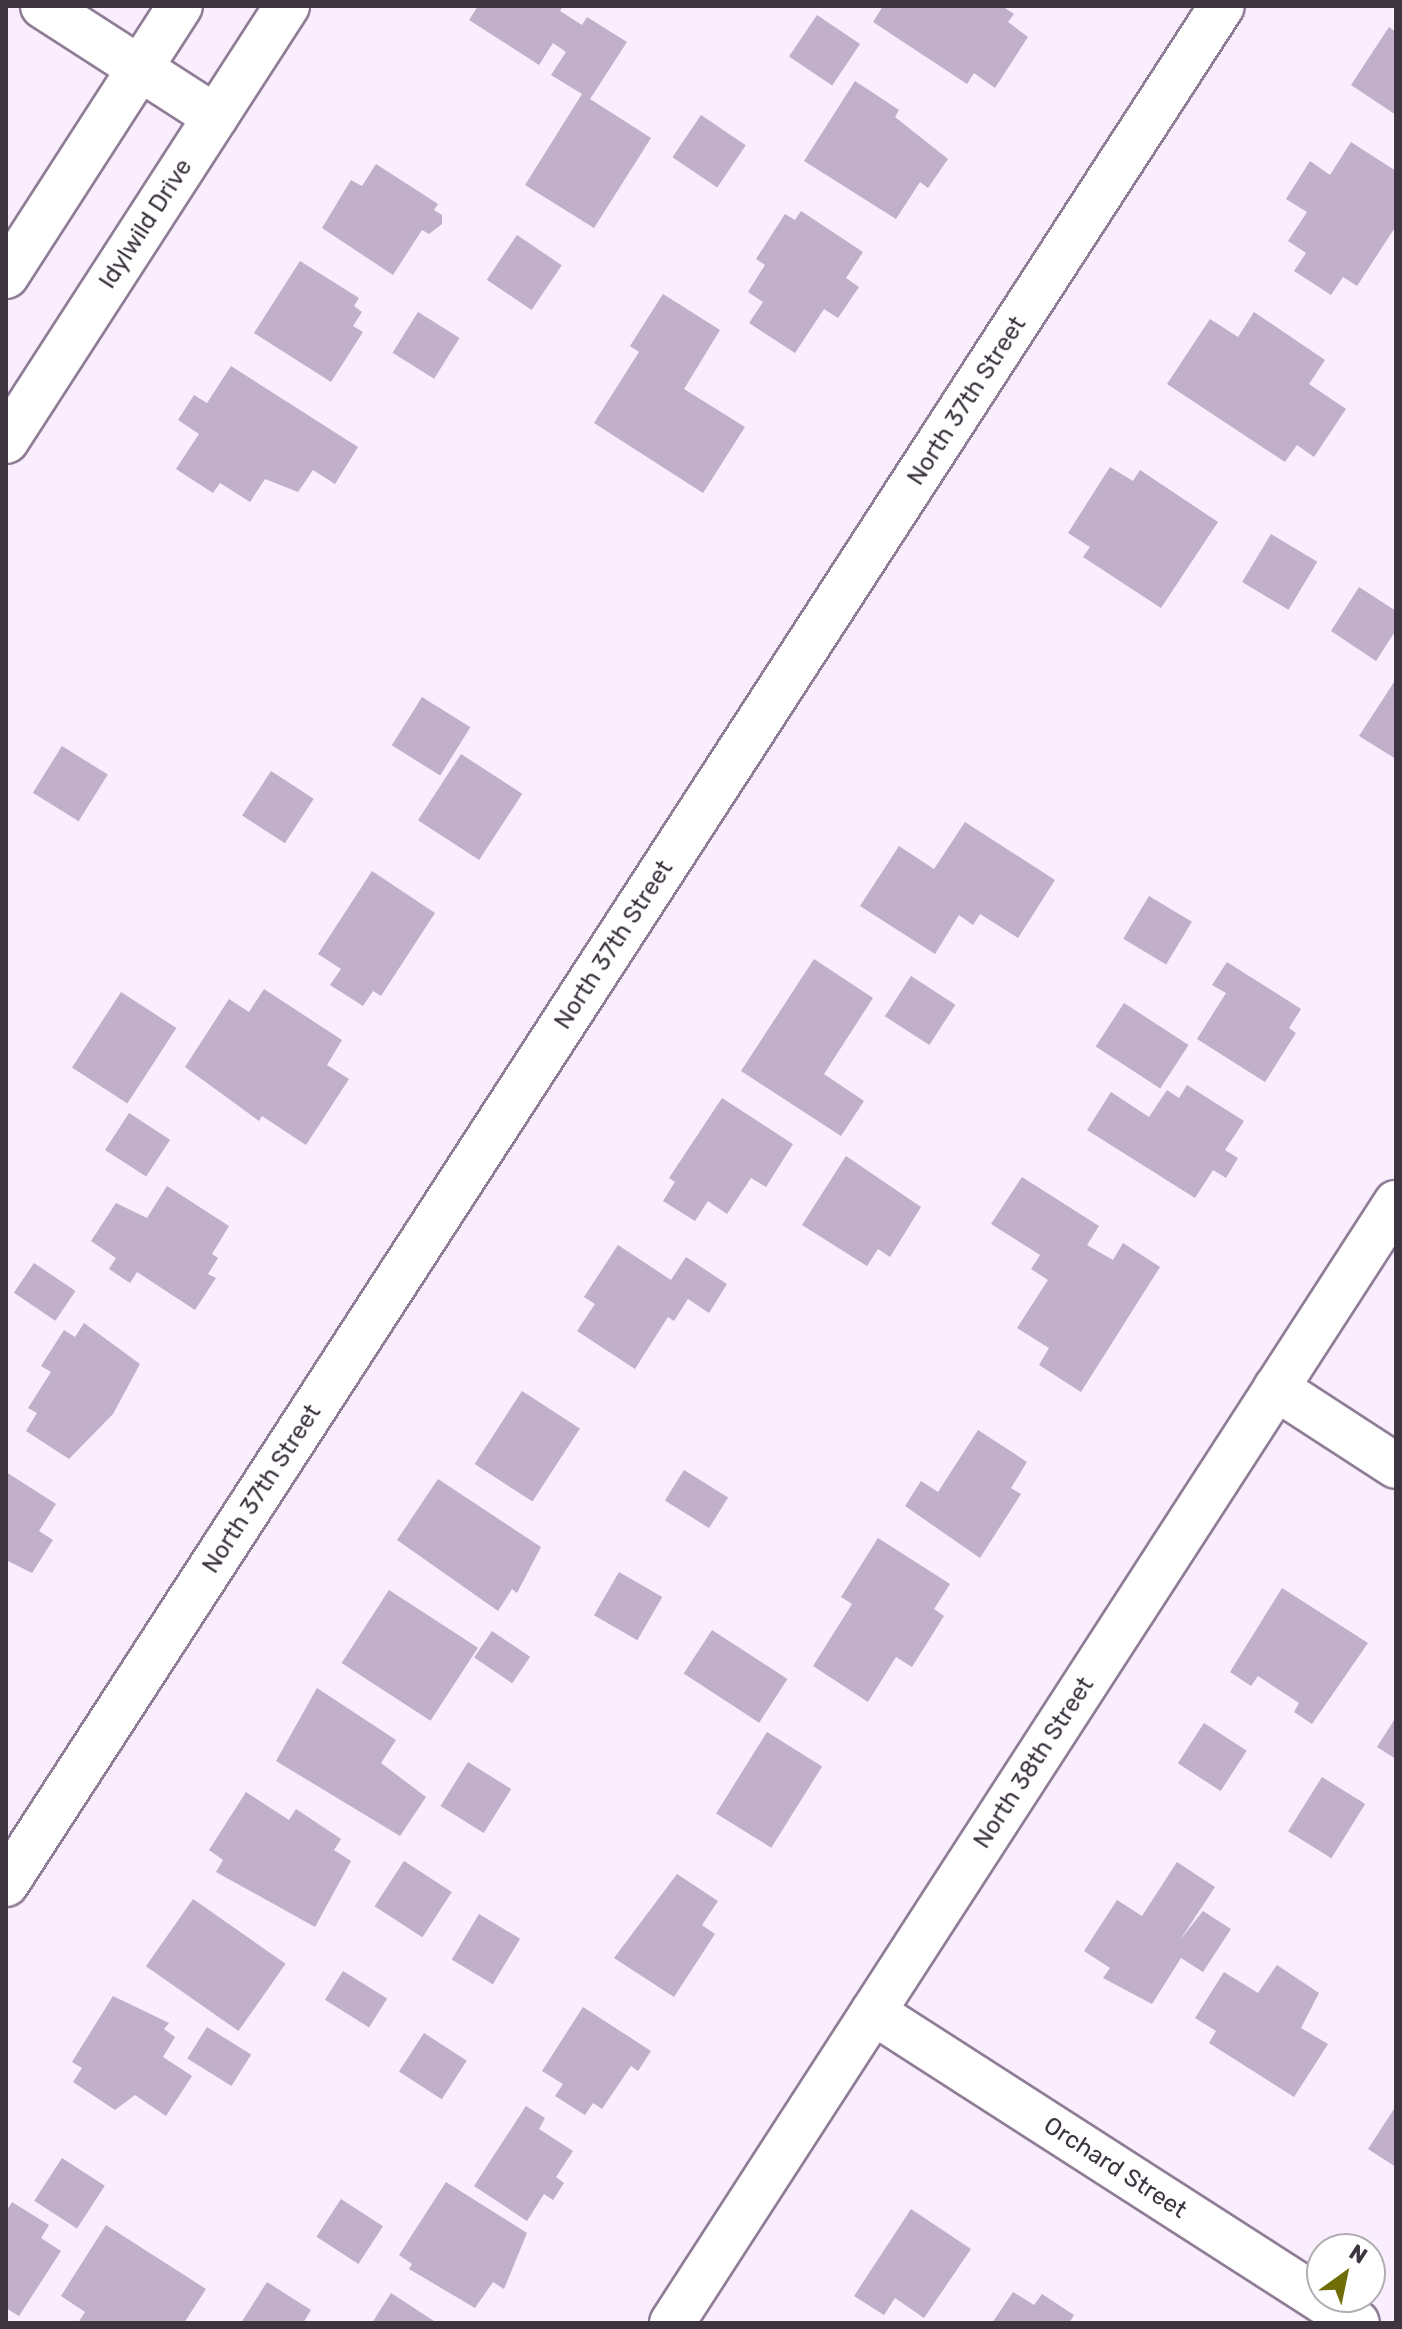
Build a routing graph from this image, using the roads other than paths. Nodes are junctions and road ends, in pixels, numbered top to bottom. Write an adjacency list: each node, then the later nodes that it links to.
1 (43, 6): 5 (street)
2 (180, 6): 5 (street)
3 (287, 6): 6 (street, Idylwild Drive)
4 (1222, 6): 12 (street, North 37th Street)
5 (139, 68): 6 (street); 7 (street)
6 (215, 117): 8 (street, Idylwild Drive)
7 (6, 276)
8 (6, 441)
9 (1396, 1203): 10 (street, North 38th Street)
10 (1276, 1388): 11 (street); 13 (street, North 38th Street)
11 (1396, 1466)
12 (6, 1884)
13 (873, 2012): 14 (street, North 38th Street); 15 (street, Orchard Street)
14 (672, 2323)
15 (1357, 2323)

